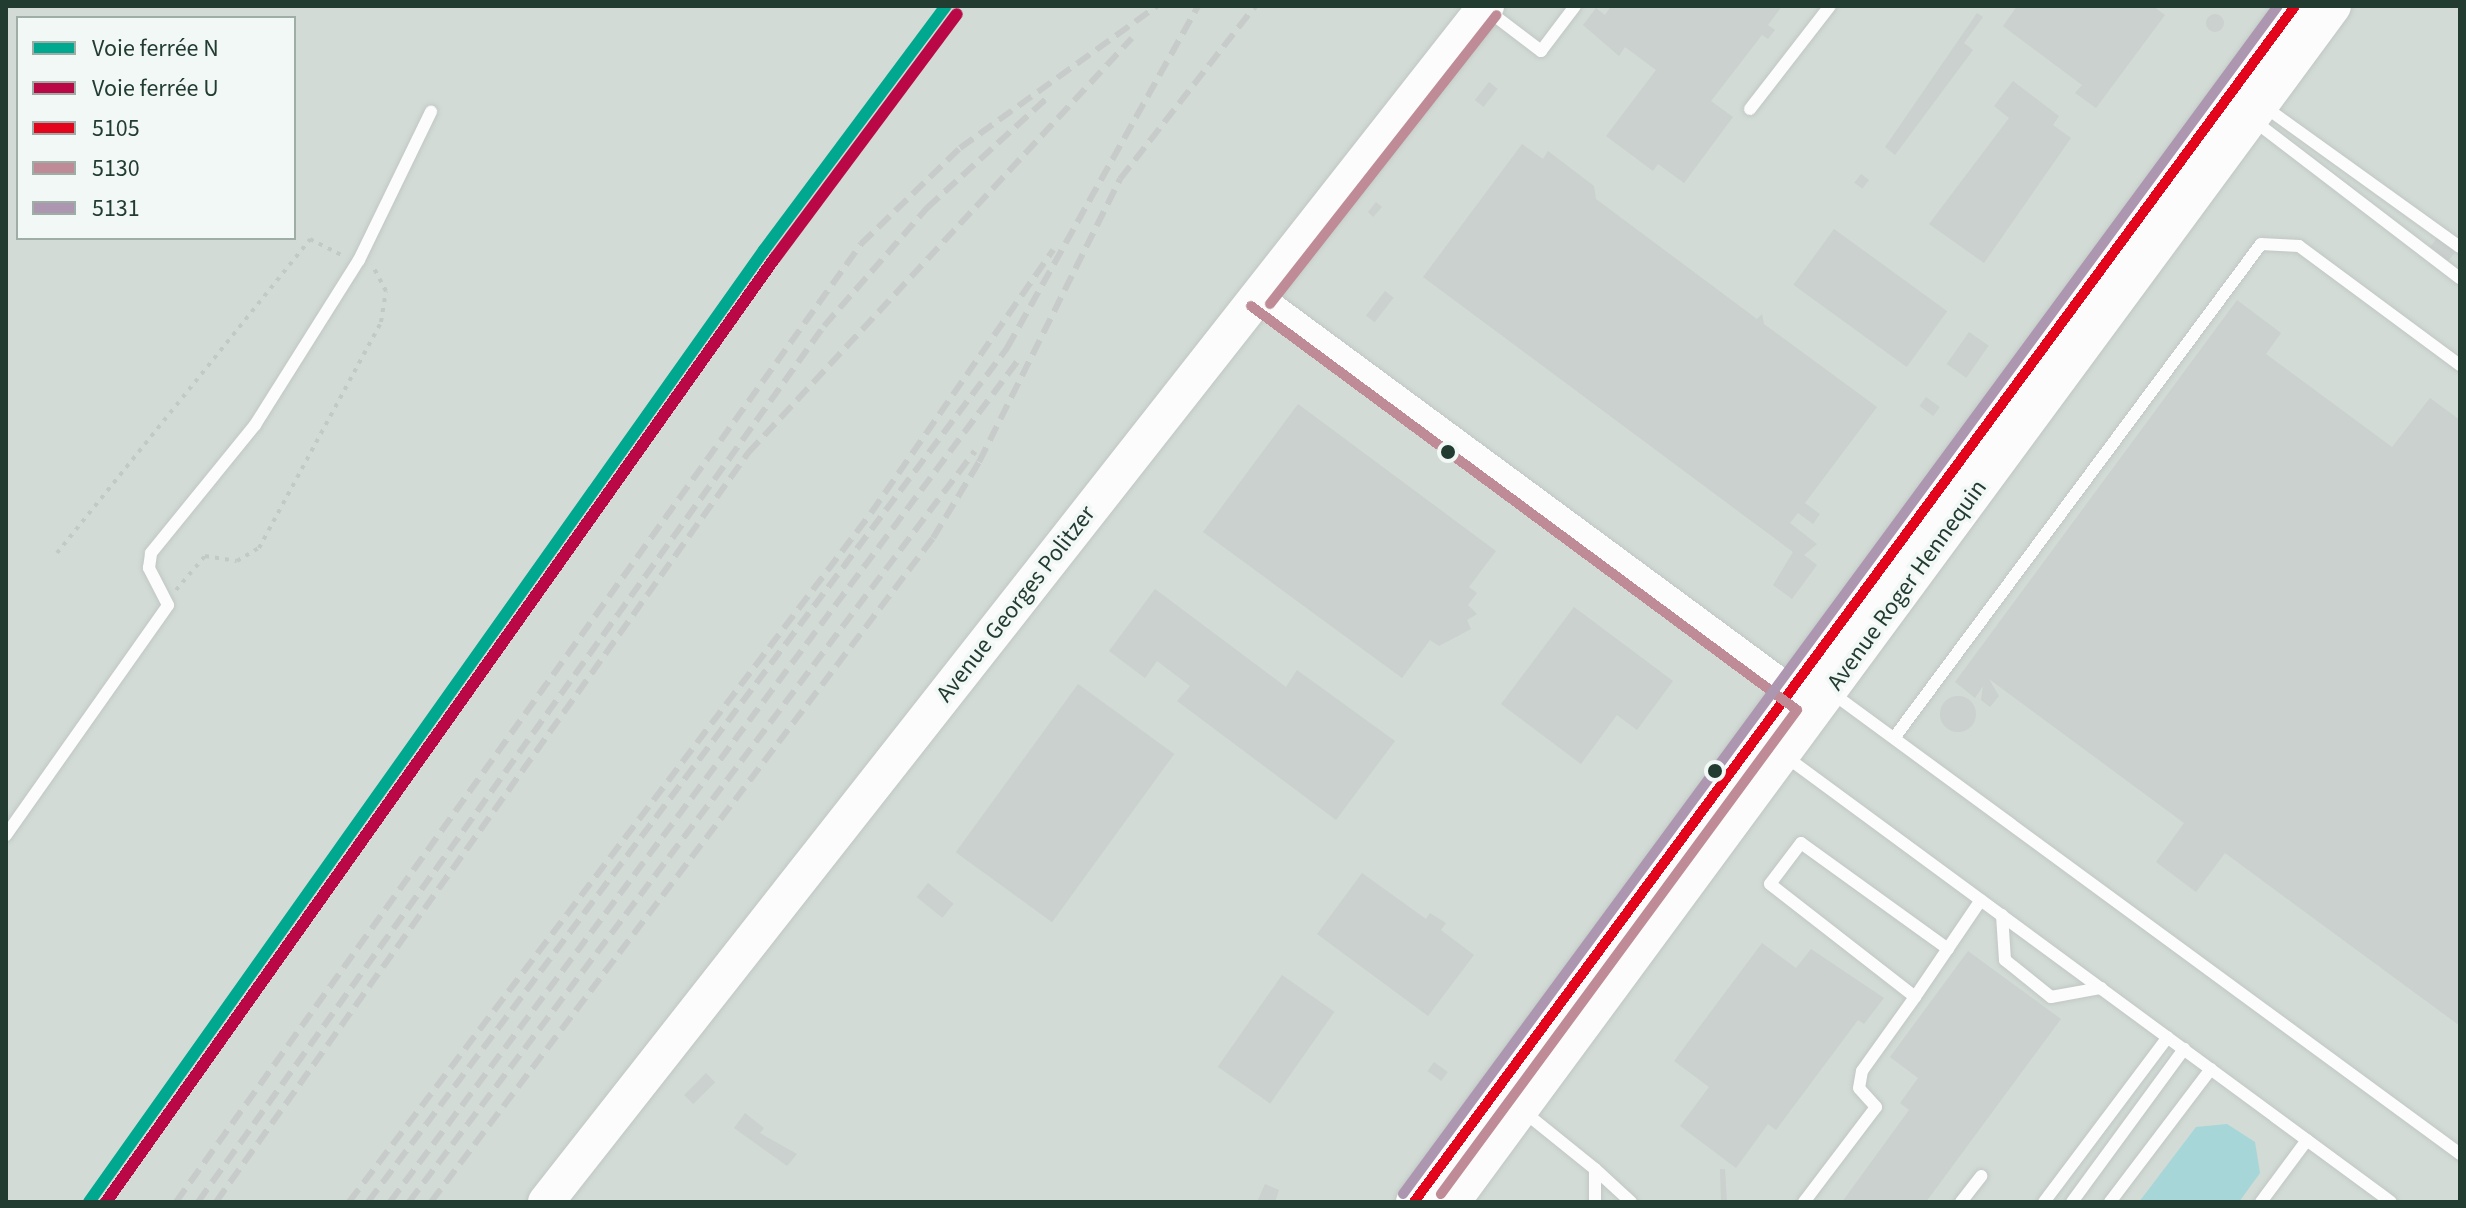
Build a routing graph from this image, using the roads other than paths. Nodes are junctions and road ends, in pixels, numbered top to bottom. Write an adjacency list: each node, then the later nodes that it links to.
1 (1575, 6): 5 (lane)
2 (1830, 6): 6 (lane)
3 (2295, 6): 13 (street, Avenue Roger Hennequin)
4 (2333, 6): 7 (street, Avenue Roger Hennequin)
5 (1486, 7): 11 (street, Avenue Georges Politzer)
6 (1750, 109)
7 (2255, 111): 9 (lane); 10 (lane); 13 (street, Avenue Roger Hennequin)
8 (431, 112): 16 (lane)
9 (2460, 247)
10 (2460, 278)
11 (1259, 295): 13 (street); 30 (street, Avenue Georges Politzer)
12 (2459, 362): 14 (lane)
13 (1813, 695): 14 (lane); 15 (street, Avenue Roger Hennequin); 31 (street, Avenue Roger Hennequin)
14 (1894, 738): 27 (lane)
15 (1783, 754): 17 (lane); 25 (street, Avenue Roger Hennequin)
16 (6, 835)
17 (1981, 900): 18 (lane); 19 (lane)
18 (2002, 915): 20 (lane); 20 (lane)
19 (1948, 949): 21 (lane); 21 (lane)
20 (2101, 988): 22 (lane)
21 (1915, 997): 35 (lane)
22 (2168, 1037): 23 (lane); 37 (lane)
23 (2184, 1049): 24 (lane); 38 (lane)
24 (2211, 1069): 26 (lane); 39 (lane)
25 (1521, 1109): 28 (lane); 32 (street, Avenue Roger Hennequin)
26 (2307, 1140): 40 (lane); 41 (lane)
27 (2460, 1154)
28 (1595, 1169): 33 (lane); 34 (lane)
29 (1981, 1176): 36 (lane)
30 (546, 1202)
31 (1414, 1202)
32 (1452, 1202)
33 (1595, 1202)
34 (1631, 1202)
35 (1804, 1202)
36 (1961, 1202)
37 (2044, 1202)
38 (2072, 1202)
39 (2110, 1202)
40 (2261, 1202)
41 (2391, 1202)

